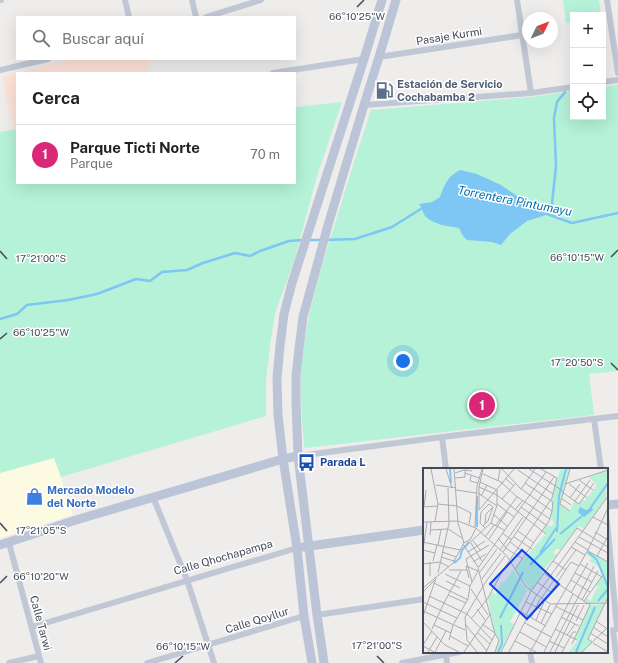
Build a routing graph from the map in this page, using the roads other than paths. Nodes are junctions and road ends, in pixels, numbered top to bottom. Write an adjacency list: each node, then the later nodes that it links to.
1 (125, 0): 8 (street)
2 (192, 0): 9 (street)
3 (260, 0): 10 (street)
4 (382, 0): 14 (main road)
5 (396, 0): 13 (main road)
6 (517, 0): 11 (street)
7 (607, 0): 18 (street)
8 (129, 16)
9 (196, 16)
10 (209, 16)
11 (522, 35): 13 (street, Pasaje Kurmi)
12 (524, 48): 22 (street)
13 (379, 57): 23 (main road)
14 (364, 59): 17 (street); 28 (main road)
15 (44, 60): 16 (street)
16 (0, 70)
17 (280, 72)
18 (618, 73)
19 (618, 80): 20 (street)
20 (606, 82)
21 (570, 87): 22 (street)
22 (531, 93): 23 (street)
23 (364, 105): 27 (main road)
24 (618, 416): 25 (street)
25 (594, 419): 26 (street); 30 (street)
26 (442, 437): 27 (street); 29 (street)
27 (298, 456): 28 (main road); 36 (main road)
28 (283, 459): 31 (main road); 37 (main road)
29 (446, 468)
30 (601, 468)
31 (153, 497): 35 (main road); 40 (street)
32 (618, 504): 33 (main road)
33 (608, 505)
34 (423, 530): 36 (main road, Calle Qhochapampa)
35 (4, 544): 44 (street, Calle Tarwi)
36 (309, 546): 37 (main road, Calle Qhochapampa); 42 (main road)
37 (297, 548): 40 (street, Calle Qhochapampa); 43 (main road)
38 (608, 548): 39 (street)
39 (609, 574): 45 (street)
40 (187, 580): 44 (street, Calle Qhochapampa); 46 (street)
41 (423, 599): 42 (street)
42 (316, 615): 56 (main road)
43 (304, 616): 46 (street, Calle Qoyllur); 55 (main road)
44 (32, 627): 50 (street, Calle Tarwi)
45 (614, 630): 60 (street)
46 (208, 645): 53 (street, Calle Qoyllur); 54 (street)
47 (452, 653): 49 (street)
48 (530, 653): 59 (street)
49 (446, 654): 57 (street); 58 (street)
50 (39, 656): 51 (street); 52 (street, Calle Tarwi)
51 (9, 663)
52 (41, 663)
53 (147, 663)
54 (214, 663)
55 (312, 663)
56 (324, 663)
57 (402, 663)
58 (447, 663)
59 (532, 663)
60 (617, 663)

